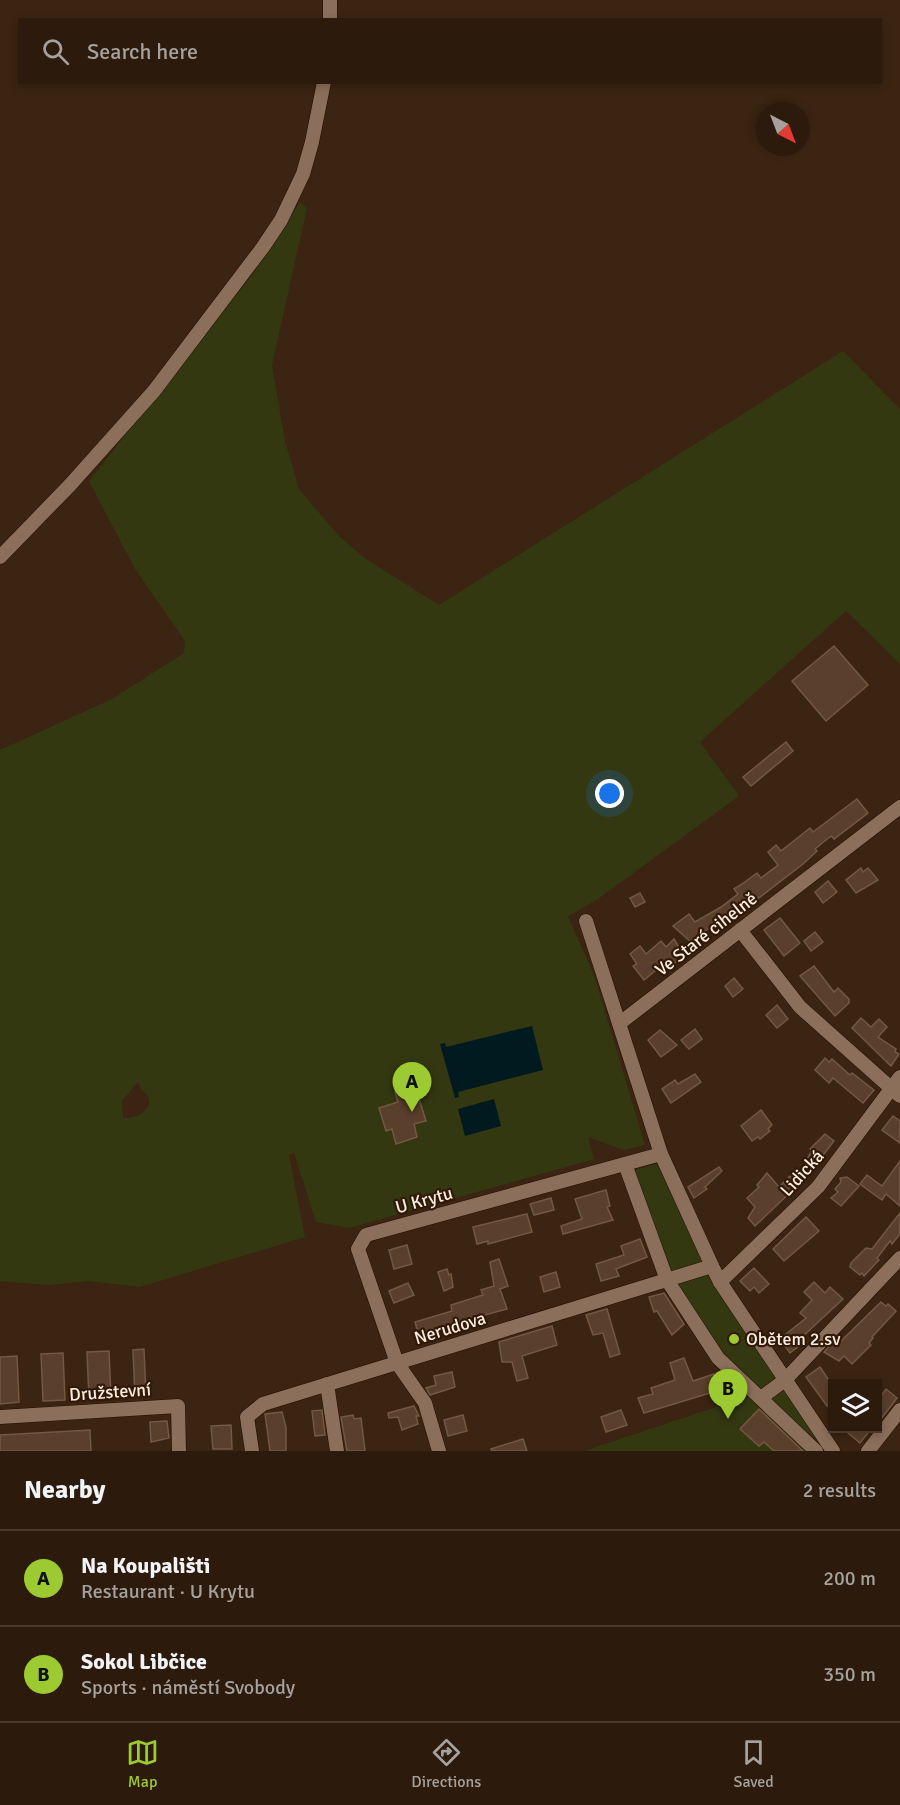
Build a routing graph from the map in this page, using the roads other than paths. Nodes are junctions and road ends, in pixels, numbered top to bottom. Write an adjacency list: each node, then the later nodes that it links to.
1 (330, 0): 2 (street)
2 (330, 18)
3 (324, 84): 4 (street)
4 (0, 557)
5 (900, 807): 7 (street, Ve Staré cihelně)
6 (586, 921): 8 (street)
7 (740, 930): 8 (street, Ve Staré cihelně); 10 (street)
8 (620, 1023): 11 (street)
9 (900, 1077): 10 (street, Lidická)
10 (896, 1093): 16 (street, Lidická)
11 (661, 1154): 12 (street, U Krytu); 14 (street)
12 (624, 1164): 15 (street); 17 (street, U Krytu)
13 (900, 1258): 18 (street)
14 (712, 1266): 15 (street, Nerudova); 16 (street)
15 (667, 1280): 17 (street, Nerudova); 20 (street)
16 (720, 1282): 18 (street)
17 (396, 1363): 19 (street, Nerudova); 26 (street, U Krytu)
18 (785, 1380): 20 (street); 28 (street)
19 (327, 1384): 24 (street, Nerudova); 25 (street)
20 (761, 1398): 27 (street)
21 (900, 1410): 29 (street)
22 (0, 1417): 23 (street, Družstevní)
23 (179, 1451)
24 (252, 1451)
25 (337, 1451)
26 (439, 1451)
27 (816, 1451)
28 (833, 1451)
29 (868, 1451)

